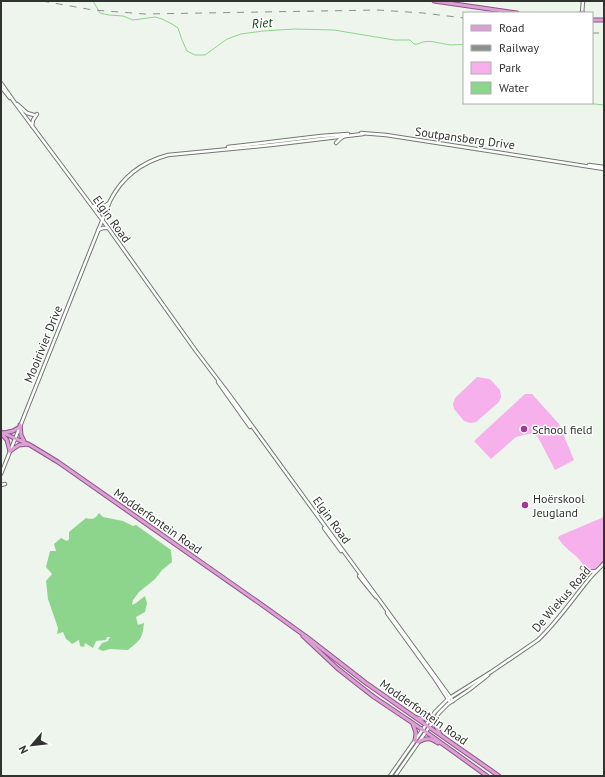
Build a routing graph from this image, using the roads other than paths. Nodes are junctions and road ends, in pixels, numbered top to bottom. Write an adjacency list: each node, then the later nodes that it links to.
1 (434, 1): 3 (main road)
2 (583, 1): 4 (street)
3 (510, 12)
4 (582, 12)
5 (593, 20): 6 (main road)
6 (604, 20)
7 (1, 83): 9 (street, Elgin Road)
8 (1, 87): 9 (street, Elgin Road)
9 (12, 99): 10 (street, Elgin Road)
10 (15, 103): 11 (street, Elgin Road); 11 (street)
11 (32, 126): 18 (street, Elgin Road)
12 (363, 134): 13 (street, Soutpansberg Drive); 15 (street, Soutpansberg Drive); 16 (street, Soutpansberg Drive)
13 (345, 136): 14 (street); 15 (street, Soutpansberg Drive)
14 (336, 143)
15 (247, 146): 17 (street, Soutpansberg Drive)
16 (604, 168)
17 (110, 201): 18 (street); 19 (street, Soutpansberg Drive)
18 (91, 205): 19 (street, Elgin Road)
19 (102, 220): 20 (street, Elgin Road); 21 (street, Mooirivier Drive)
20 (109, 229): 21 (street); 22 (street, Elgin Road)
21 (98, 230): 25 (street, Mooirivier Drive)
22 (196, 351): 24 (street, Elgin Road); 39 (street, Elgin Road)
23 (224, 397): 24 (street)
24 (229, 398): 39 (street, Elgin Road)
25 (20, 426): 26 (main road); 27 (street, Mooirivier Drive); 28 (main road)
26 (2, 432): 27 (main road, Modderfontein Road); 30 (main road)
27 (15, 437): 28 (main road, Modderfontein Road); 30 (street, Mooirivier Drive)
28 (24, 442): 29 (main road, Modderfontein Road)
29 (28, 444): 30 (main road); 37 (main road, Modderfontein Road)
30 (10, 451): 31 (street, Mooirivier Drive)
31 (1, 474)
32 (5, 484): 33 (street)
33 (1, 485)
34 (604, 563): 36 (street, De Wiekus Road)
35 (582, 568): 36 (street)
36 (597, 571): 38 (street, De Wiekus Road)
37 (300, 633): 42 (main road, Modderfontein Road); 43 (main road, Modderfontein Road)
38 (491, 672): 39 (street, De Wiekus Road); 40 (street, De Wiekus Road)
39 (449, 698): 40 (street, Elgin Road); 41 (street, De Wiekus Road)
40 (451, 701): 41 (street, De Wiekus Road)
41 (433, 717): 42 (main road); 44 (street, De Wiekus Road); 46 (main road)
42 (415, 718): 44 (main road, Modderfontein Road)
43 (412, 722): 45 (main road, Modderfontein Road); 47 (main road)
44 (427, 726): 45 (street, De Wiekus Road); 46 (main road, Modderfontein Road)
45 (424, 730): 47 (street, De Wiekus Road); 48 (main road, Modderfontein Road)
46 (442, 737): 52 (main road, Modderfontein Road)
47 (417, 742): 48 (main road); 49 (street); 50 (street)
48 (464, 759): 51 (main road, Modderfontein Road)
49 (390, 776)
50 (395, 776)
51 (488, 776)
52 (499, 776)

